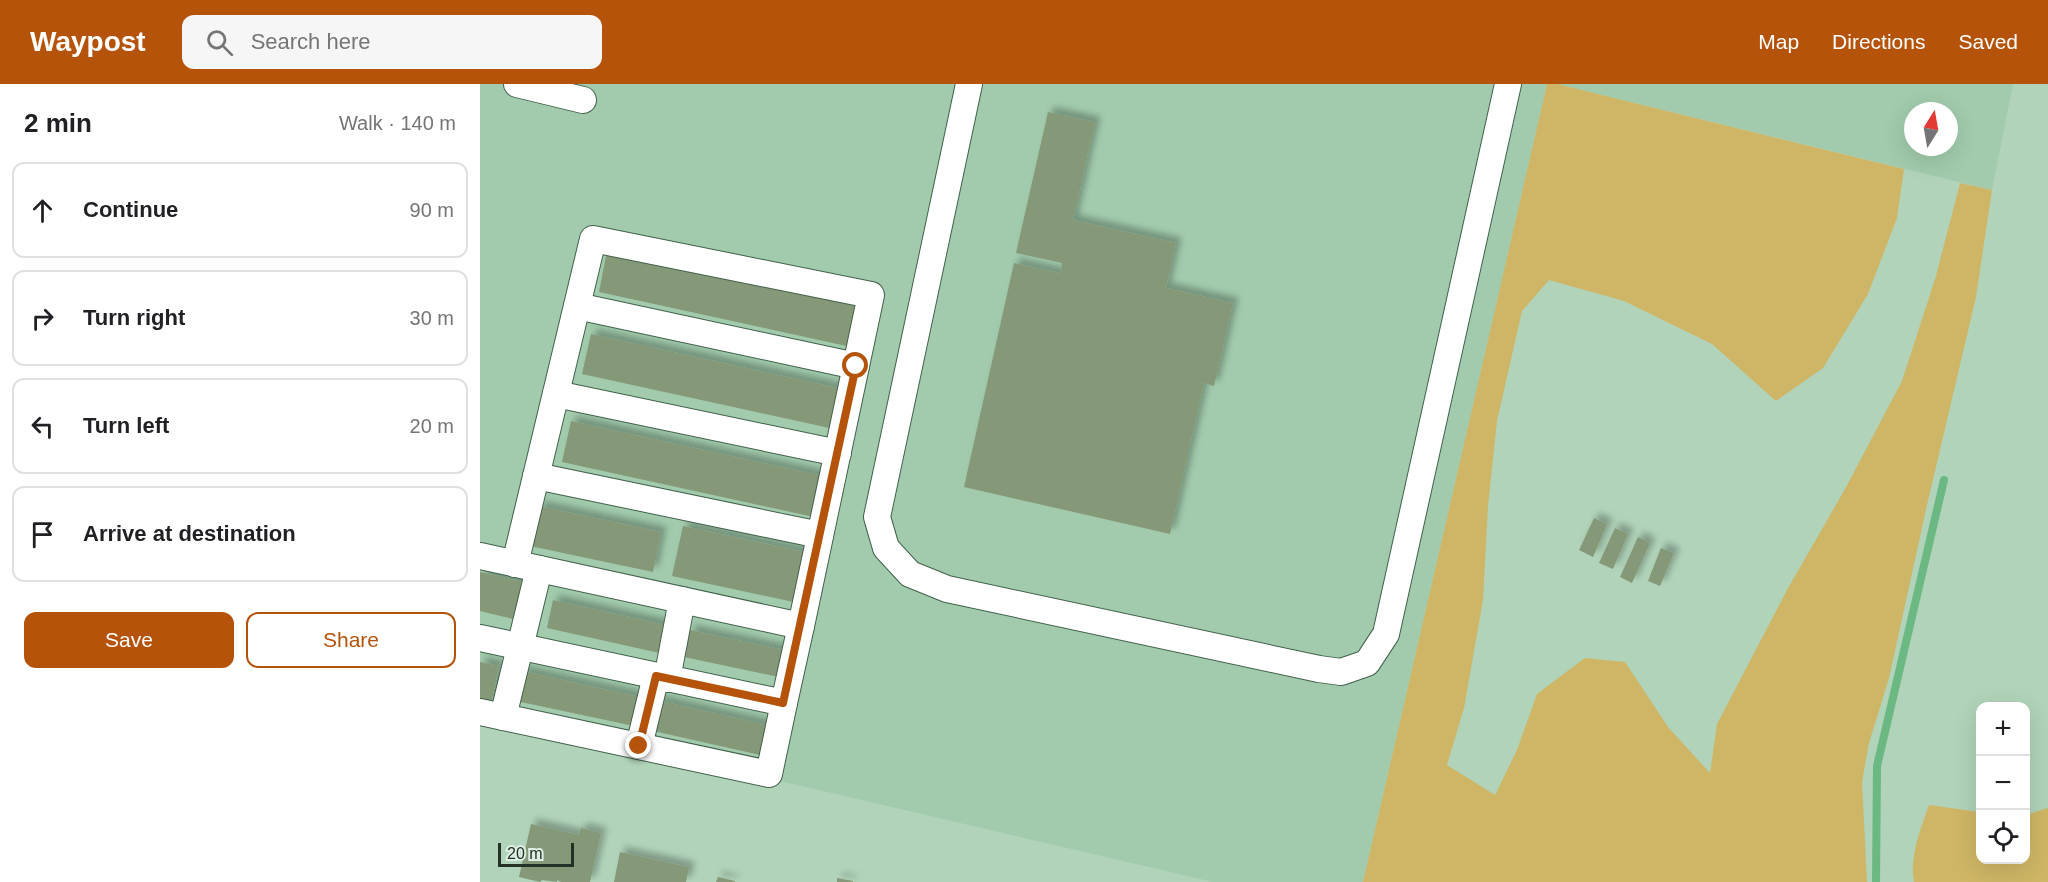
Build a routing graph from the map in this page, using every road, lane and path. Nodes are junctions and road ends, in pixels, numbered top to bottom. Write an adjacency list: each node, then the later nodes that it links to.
1 (517, 84): 4 (lane)
2 (969, 84): 3 (lane)
3 (1508, 84)
4 (583, 100)
5 (577, 306): 6 (lane); 6 (lane); 7 (lane)
6 (856, 366): 8 (lane)
7 (556, 394): 8 (lane); 9 (lane)
8 (838, 453): 10 (lane)
9 (536, 476): 10 (lane); 12 (lane)
10 (820, 535): 14 (lane)
11 (480, 556): 12 (lane)
12 (527, 566): 13 (lane); 16 (lane)
13 (682, 600): 14 (lane); 17 (lane)
14 (801, 626): 18 (lane)
15 (480, 639): 16 (lane)
16 (521, 647): 17 (lane); 19 (lane)
17 (661, 677): 18 (lane); 20 (lane)
18 (783, 703): 20 (lane)
19 (491, 715): 20 (lane)
20 (639, 746)

